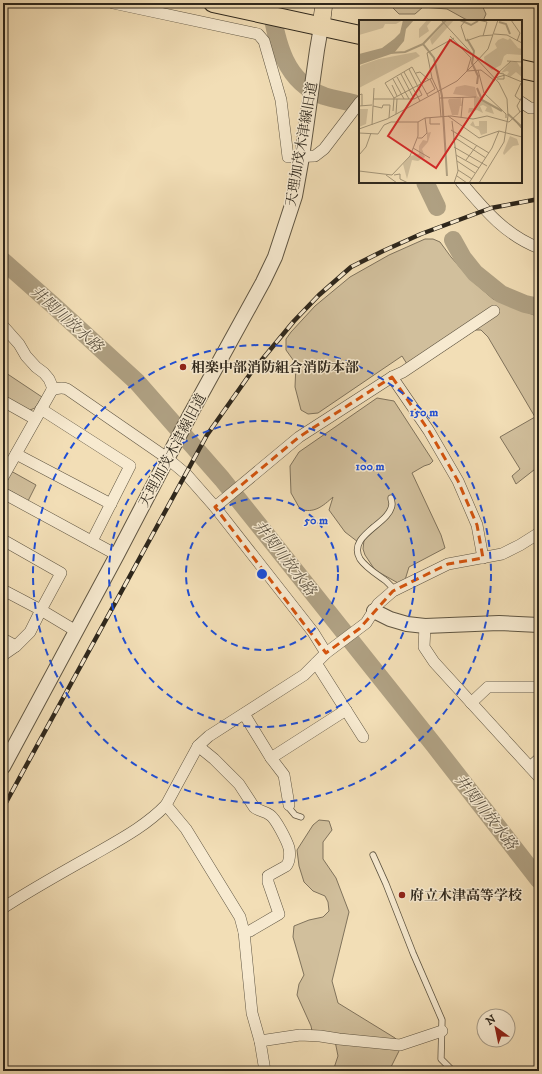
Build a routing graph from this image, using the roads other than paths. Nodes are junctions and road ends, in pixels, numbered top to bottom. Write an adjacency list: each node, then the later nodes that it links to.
1 (113, 3): 11 (street)
2 (213, 3): 4 (highway)
3 (324, 3): 4 (main road)
4 (321, 27): 5 (highway); 11 (street, 天理加茂木津線旧道)
5 (359, 35)
6 (522, 69): 7 (highway)
7 (539, 73)
8 (359, 103): 11 (street)
9 (522, 103): 10 (street)
10 (539, 108)
11 (302, 157): 20 (street, 天理加茂木津線旧道)
12 (462, 183): 13 (street)
13 (539, 248)
14 (494, 311): 16 (street)
15 (3, 326): 17 (street)
16 (392, 377): 26 (street); 31 (street)
17 (52, 390): 19 (street); 20 (street)
18 (3, 401): 19 (street)
19 (38, 414): 21 (street); 25 (street)
20 (170, 453): 26 (street); 30 (street, 天理加茂木津線旧道)
21 (16, 454): 22 (street); 25 (street)
22 (3, 477)
23 (3, 493): 29 (street)
24 (391, 498): 33 (lane)
25 (111, 504): 29 (street)
26 (216, 506): 41 (street)
27 (539, 533): 31 (street)
28 (3, 540): 34 (street)
29 (92, 541): 30 (street)
30 (117, 555): 38 (street, 天理加茂木津線旧道)
31 (483, 558): 33 (street)
32 (3, 590): 34 (street)
33 (395, 590): 35 (street)
34 (41, 610): 38 (street); 40 (street)
35 (374, 611): 37 (street); 41 (street)
36 (539, 624): 37 (street)
37 (425, 626): 45 (street)
38 (76, 630): 52 (street, 天理加茂木津線旧道)
39 (3, 639): 40 (street)
40 (16, 646): 42 (street)
41 (330, 651): 43 (street)
42 (3, 655)
43 (316, 663): 46 (street); 47 (street)
44 (539, 687): 45 (street)
45 (471, 703): 53 (street)
46 (346, 710): 48 (street); 50 (street)
47 (244, 714): 49 (street); 50 (street)
48 (363, 737)
49 (198, 746): 55 (street); 60 (street)
50 (271, 758): 56 (street)
51 (539, 759): 53 (street)
52 (3, 767)
53 (530, 767): 54 (street)
54 (539, 777)
55 (166, 805): 59 (street); 60 (street)
56 (289, 805): 57 (lane)
57 (301, 816)
58 (372, 855): 61 (lane)
59 (3, 908)
60 (244, 932): 62 (street)
61 (442, 1031): 62 (street); 64 (lane)
62 (260, 1041): 63 (street)
63 (265, 1071)
64 (452, 1071)

